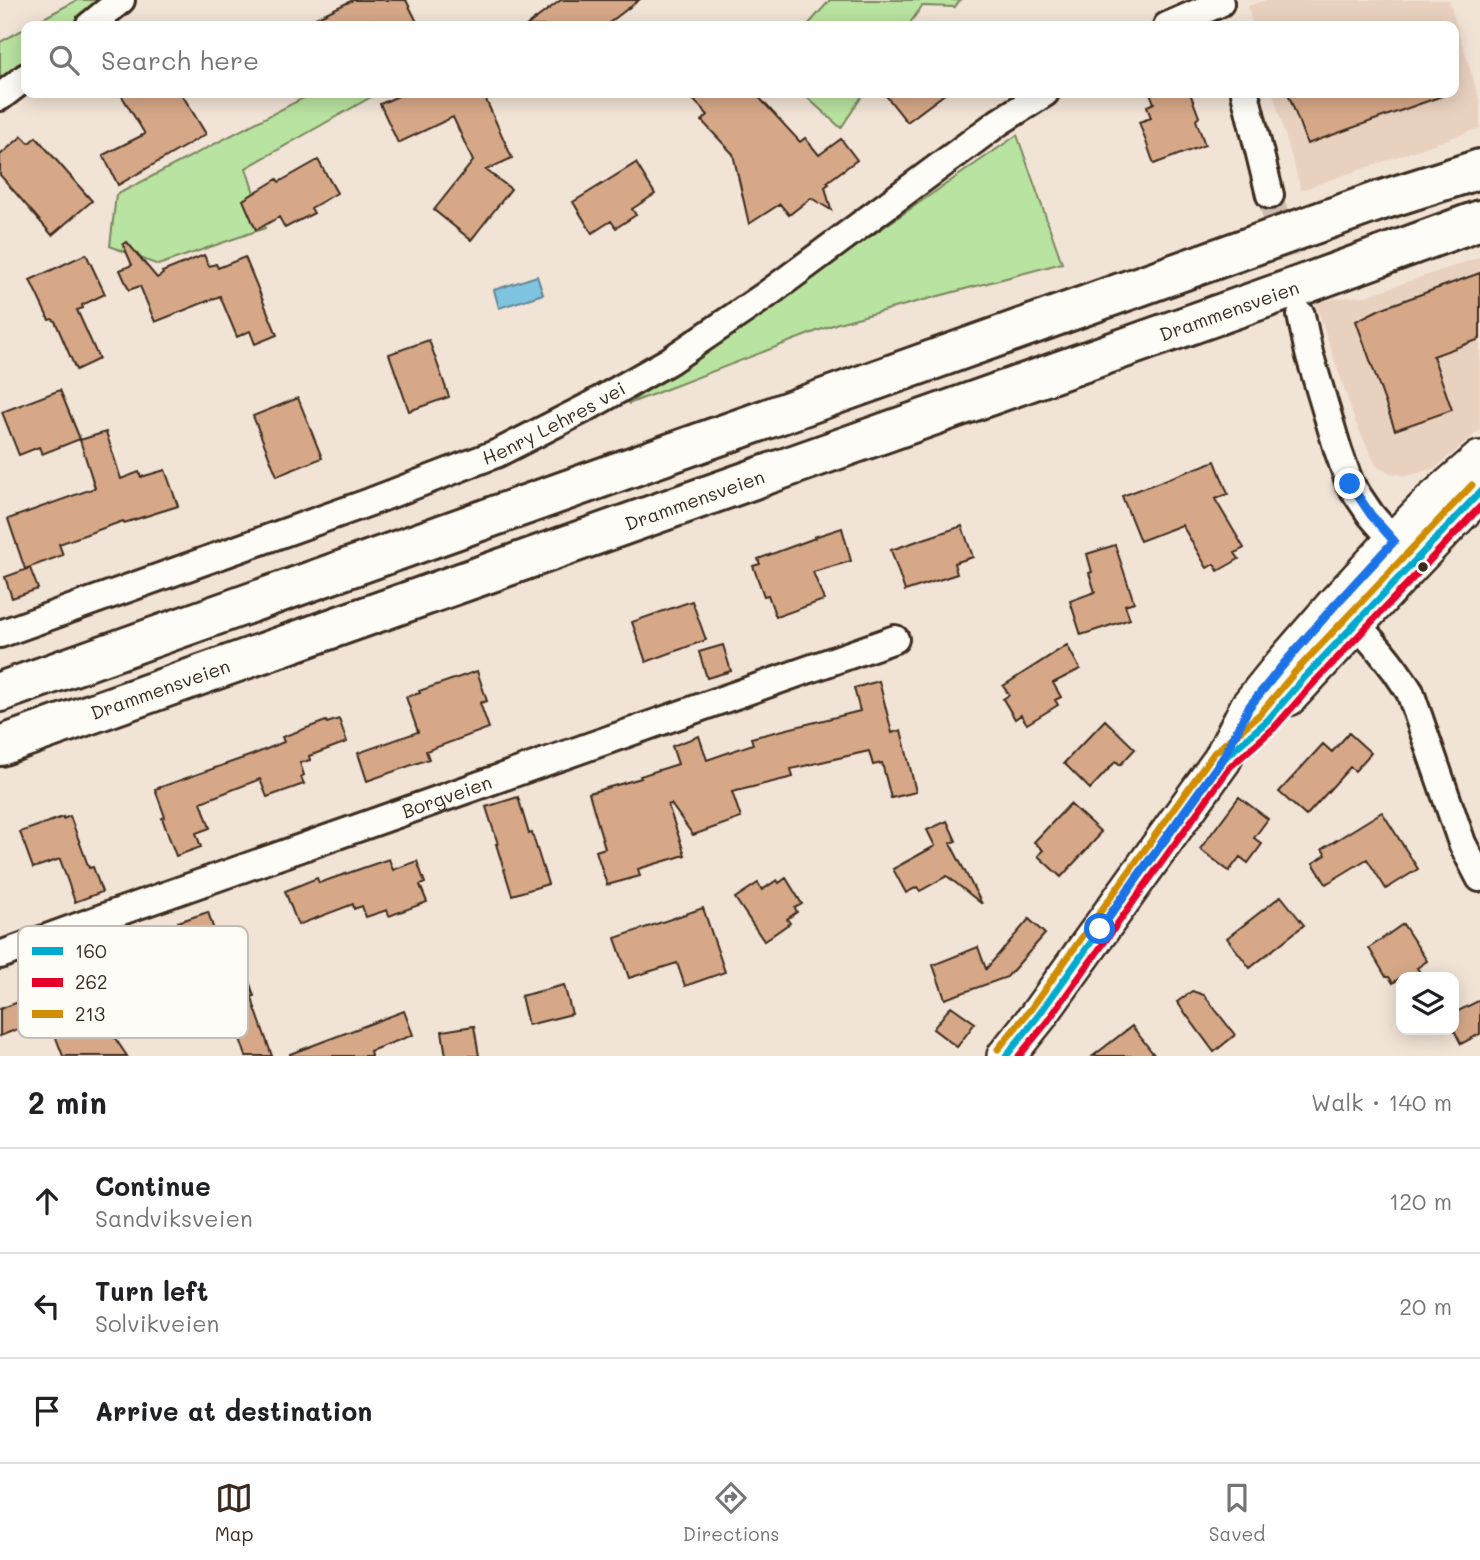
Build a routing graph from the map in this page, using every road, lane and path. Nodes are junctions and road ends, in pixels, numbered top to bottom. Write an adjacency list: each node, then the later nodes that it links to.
1 (121, 0): 3 (street)
2 (1222, 10): 4 (street)
3 (95, 21)
4 (1184, 21)
5 (21, 81): 6 (street)
6 (0, 97)
7 (1037, 98): 17 (street, Henry Lehres vei)
8 (1246, 98): 10 (street)
9 (1480, 169): 19 (highway)
10 (1270, 195)
11 (1480, 220): 20 (highway, Drammensveien)
12 (1301, 315): 15 (street)
13 (1480, 460): 15 (main road)
14 (1480, 492): 15 (main road)
15 (1403, 552): 16 (main road)
16 (1346, 615): 21 (street); 25 (main road)
17 (0, 634)
18 (895, 639): 22 (street, Borgveien)
19 (0, 692)
20 (0, 746)
21 (1480, 878)
22 (80, 926)
23 (18, 948): 24 (street, Borgveien)
24 (0, 955)
25 (1006, 1056)

